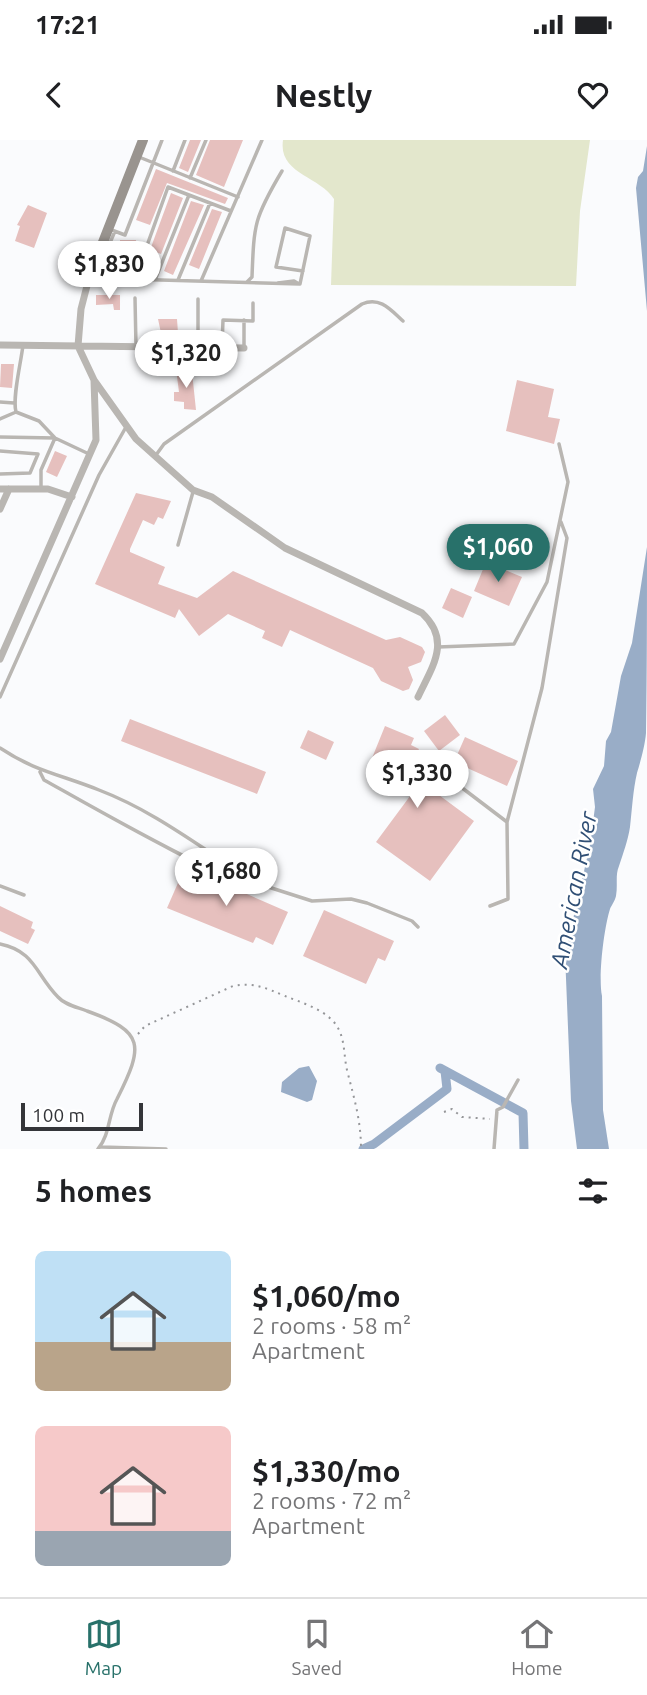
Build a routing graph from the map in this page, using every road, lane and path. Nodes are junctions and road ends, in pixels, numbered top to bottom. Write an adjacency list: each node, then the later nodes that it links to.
1 (143, 140): 6 (street)
2 (162, 140): 7 (lane)
3 (185, 140): 8 (lane)
4 (206, 140): 10 (lane)
5 (262, 140): 12 (lane)
6 (137, 156): 7 (lane); 15 (street)
7 (153, 163): 8 (lane); 15 (lane)
8 (173, 171): 10 (lane)
9 (282, 171): 22 (lane)
10 (190, 178): 12 (lane)
11 (189, 195): 13 (lane); 18 (lane); 19 (lane)
12 (238, 197): 14 (lane)
13 (210, 203): 14 (lane); 20 (lane)
14 (231, 211): 21 (lane)
15 (111, 230): 17 (street)
16 (303, 271): 16 (lane); 22 (lane)
17 (92, 278): 18 (lane); 30 (street)
18 (135, 279): 19 (lane)
19 (155, 280): 20 (lane)
20 (178, 281): 21 (lane)
21 (201, 281): 22 (lane)
22 (247, 282)
23 (135, 298): 31 (lane)
24 (198, 299): 32 (lane)
25 (253, 303): 26 (lane)
26 (244, 320): 33 (lane); 34 (lane)
27 (403, 321): 46 (lane)
28 (0, 345): 29 (street)
29 (23, 345): 30 (street); 37 (lane)
30 (78, 346): 31 (street); 35 (street)
31 (136, 347): 32 (street)
32 (198, 348): 33 (street)
33 (222, 348): 34 (street)
34 (244, 348)
35 (94, 380): 40 (street); 45 (street)
36 (0, 402): 37 (lane)
37 (13, 403): 38 (lane)
38 (16, 412): 39 (lane); 42 (lane)
39 (0, 419)
40 (127, 426): 46 (street); 57 (lane)
41 (0, 437): 42 (lane)
42 (55, 438): 45 (lane); 49 (lane)
43 (559, 443): 53 (lane)
44 (0, 451): 47 (lane)
45 (91, 455): 51 (street)
46 (155, 457): 50 (street)
47 (0, 474)
48 (4, 489): 49 (street); 52 (street)
49 (41, 489): 51 (street)
50 (193, 489): 54 (lane); 55 (street)
51 (72, 497): 56 (street)
52 (0, 509)
53 (561, 522): 55 (lane); 62 (lane)
54 (178, 545)
55 (438, 647): 58 (street)
56 (0, 659)
57 (0, 697)
58 (418, 698)
59 (0, 748): 61 (lane)
60 (432, 765): 62 (lane)
61 (40, 772): 63 (lane); 63 (lane)
62 (507, 822): 66 (lane)
63 (259, 884): 67 (lane)
64 (0, 886): 65 (lane)
65 (24, 895)
66 (489, 905)
67 (418, 927)
68 (0, 944): 69 (lane)
69 (134, 1041): 73 (lane); 75 (path)
70 (518, 1080): 72 (lane)
71 (444, 1112): 72 (path)
72 (498, 1120): 76 (lane)
73 (99, 1148): 74 (lane)
74 (166, 1149)
75 (361, 1149)
76 (494, 1149)

